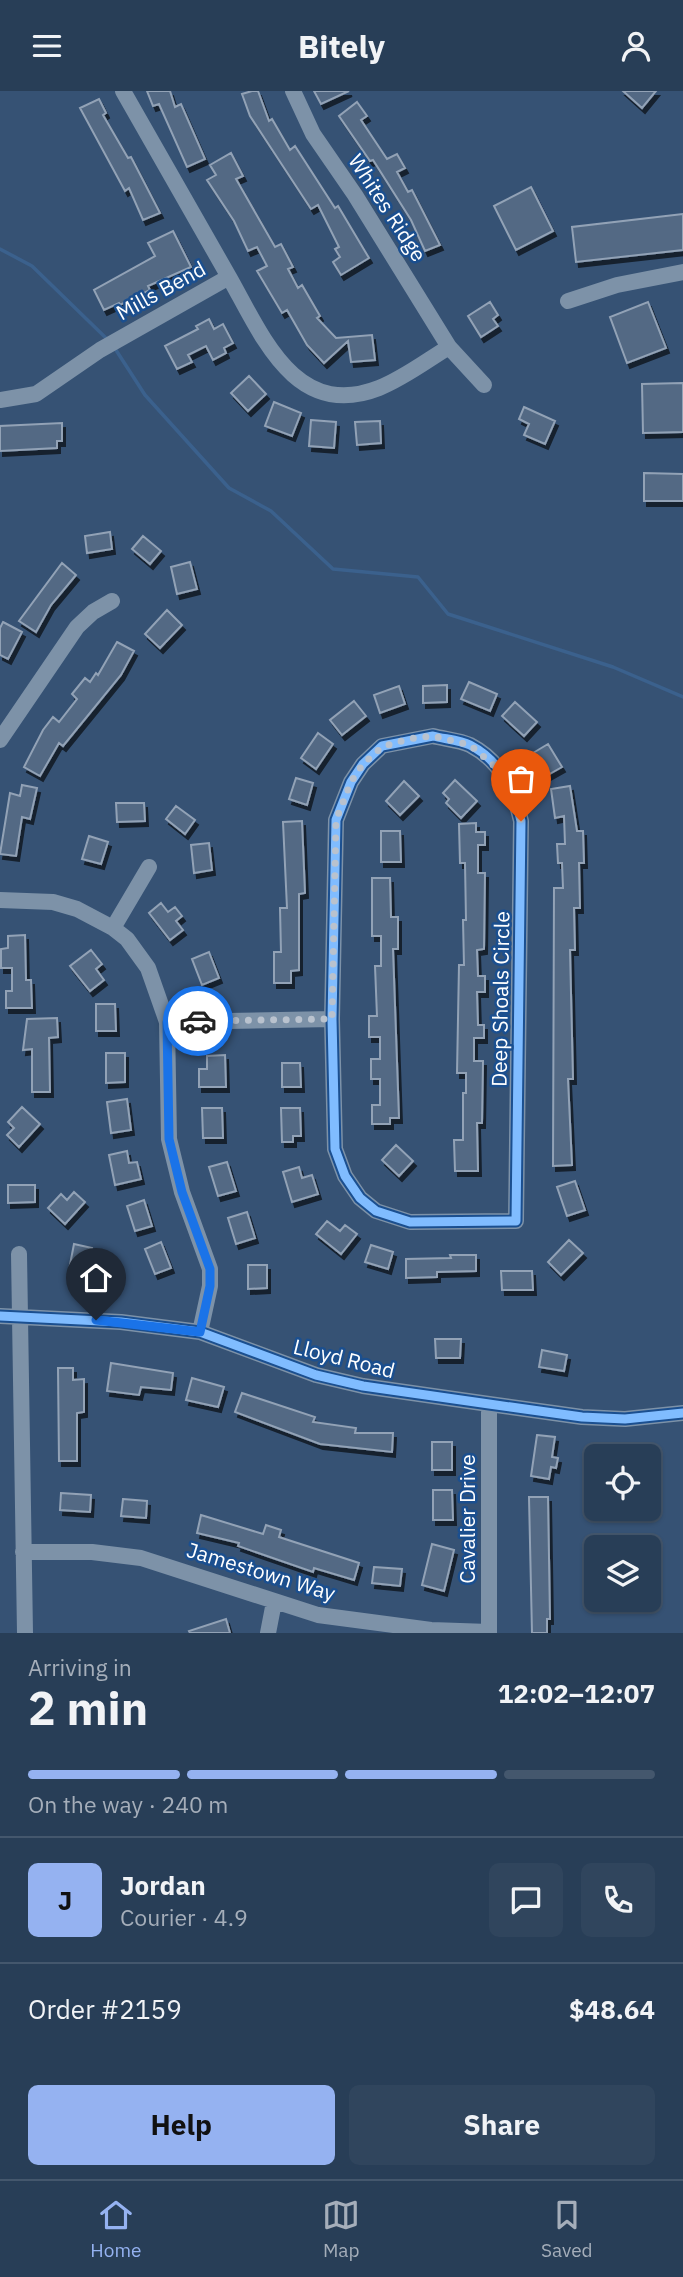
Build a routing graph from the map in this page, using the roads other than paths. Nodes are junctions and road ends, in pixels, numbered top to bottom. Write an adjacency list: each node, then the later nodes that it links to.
1 (123, 91): 4 (street, Mills Bend)
2 (293, 91): 6 (street, Whites Ridge)
3 (683, 272): 5 (street)
4 (229, 277): 6 (street); 8 (street, Mills Bend)
5 (568, 301)
6 (449, 347): 7 (street, Whites Ridge)
7 (484, 385)
8 (0, 400)
9 (112, 601): 10 (street)
10 (0, 740)
11 (149, 867): 13 (street)
12 (0, 899): 13 (street)
13 (113, 928): 15 (street)
14 (332, 1019): 14 (street, Deep Shoals Circle); 15 (street)
15 (167, 1022): 19 (street)
16 (19, 1254): 17 (street)
17 (22, 1314): 18 (street, Lloyd Road); 19 (street, Lloyd Road); 22 (street)
18 (0, 1315)
19 (200, 1332): 20 (street, Lloyd Road)
20 (489, 1404): 21 (street, Lloyd Road); 24 (street, Cavalier Drive)
21 (683, 1413)
22 (23, 1552): 23 (street, Jamestown Way); 25 (street)
23 (274, 1602): 24 (street, Jamestown Way); 26 (street)
24 (489, 1632)
25 (25, 1633)
26 (268, 1633)

